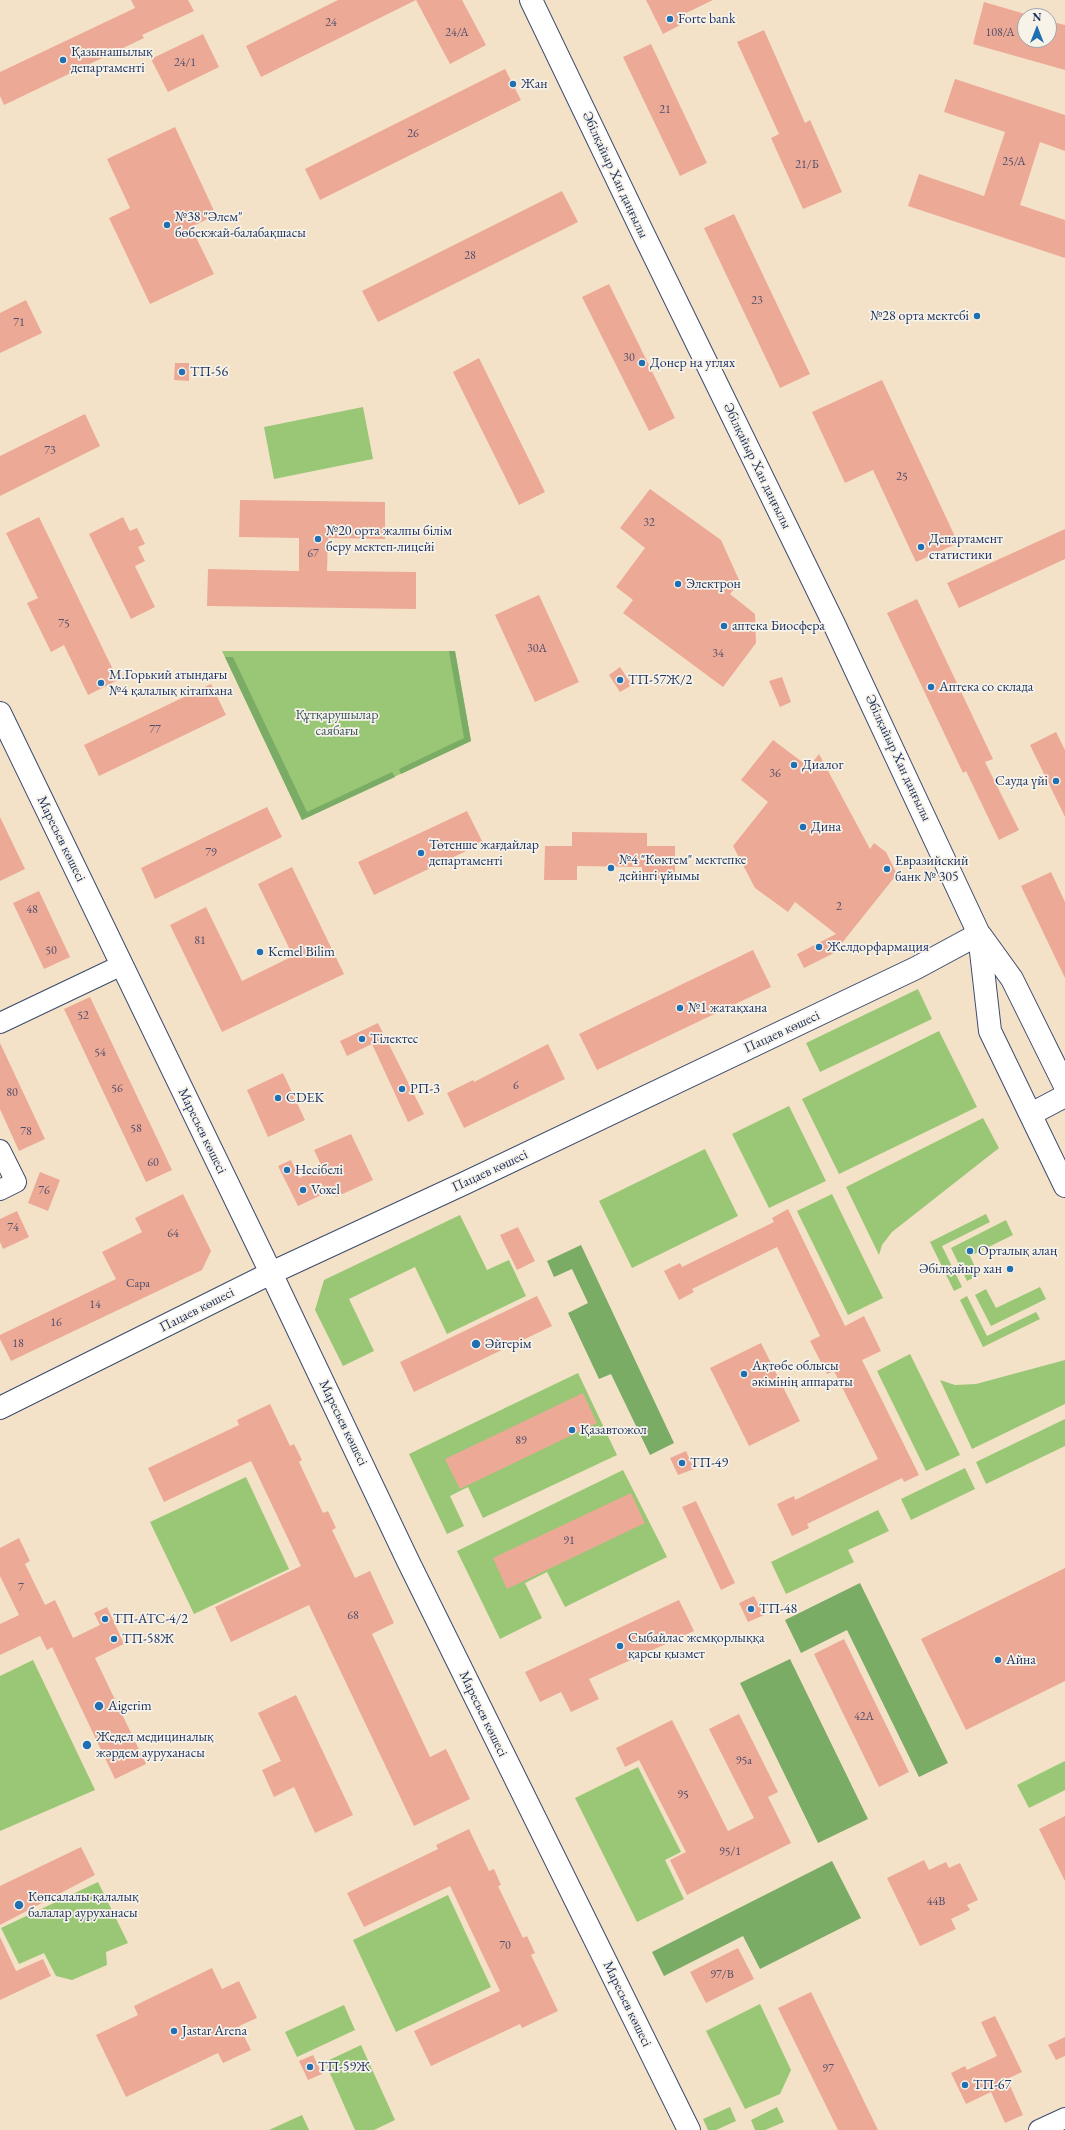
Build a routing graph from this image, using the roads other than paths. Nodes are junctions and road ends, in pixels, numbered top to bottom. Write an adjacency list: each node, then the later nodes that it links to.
1 (531, 0): 3 (main road, Әбілқайыр Хан даңғылы)
2 (0, 713): 4 (main road, Маресьев көшесі)
3 (979, 934): 6 (main road, Әбілқайыр Хан даңғылы); 8 (main road, Әбілқайыр Хан даңғылы); 12 (main road, Пацаев көшесі)
4 (122, 965): 5 (street); 12 (main road, Маресьев көшесі)
5 (0, 1023)
6 (1065, 1086)
7 (1065, 1096): 8 (main road)
8 (1031, 1114): 10 (main road, Әбілқайыр Хан даңғылы)
9 (0, 1150): 11 (street)
10 (1065, 1186)
11 (0, 1190)
12 (271, 1273): 13 (main road, Пацаев көшесі); 15 (main road, Маресьев көшесі)
13 (0, 1408)
14 (1065, 2118): 16 (street)
15 (689, 2130)
16 (1039, 2130)

